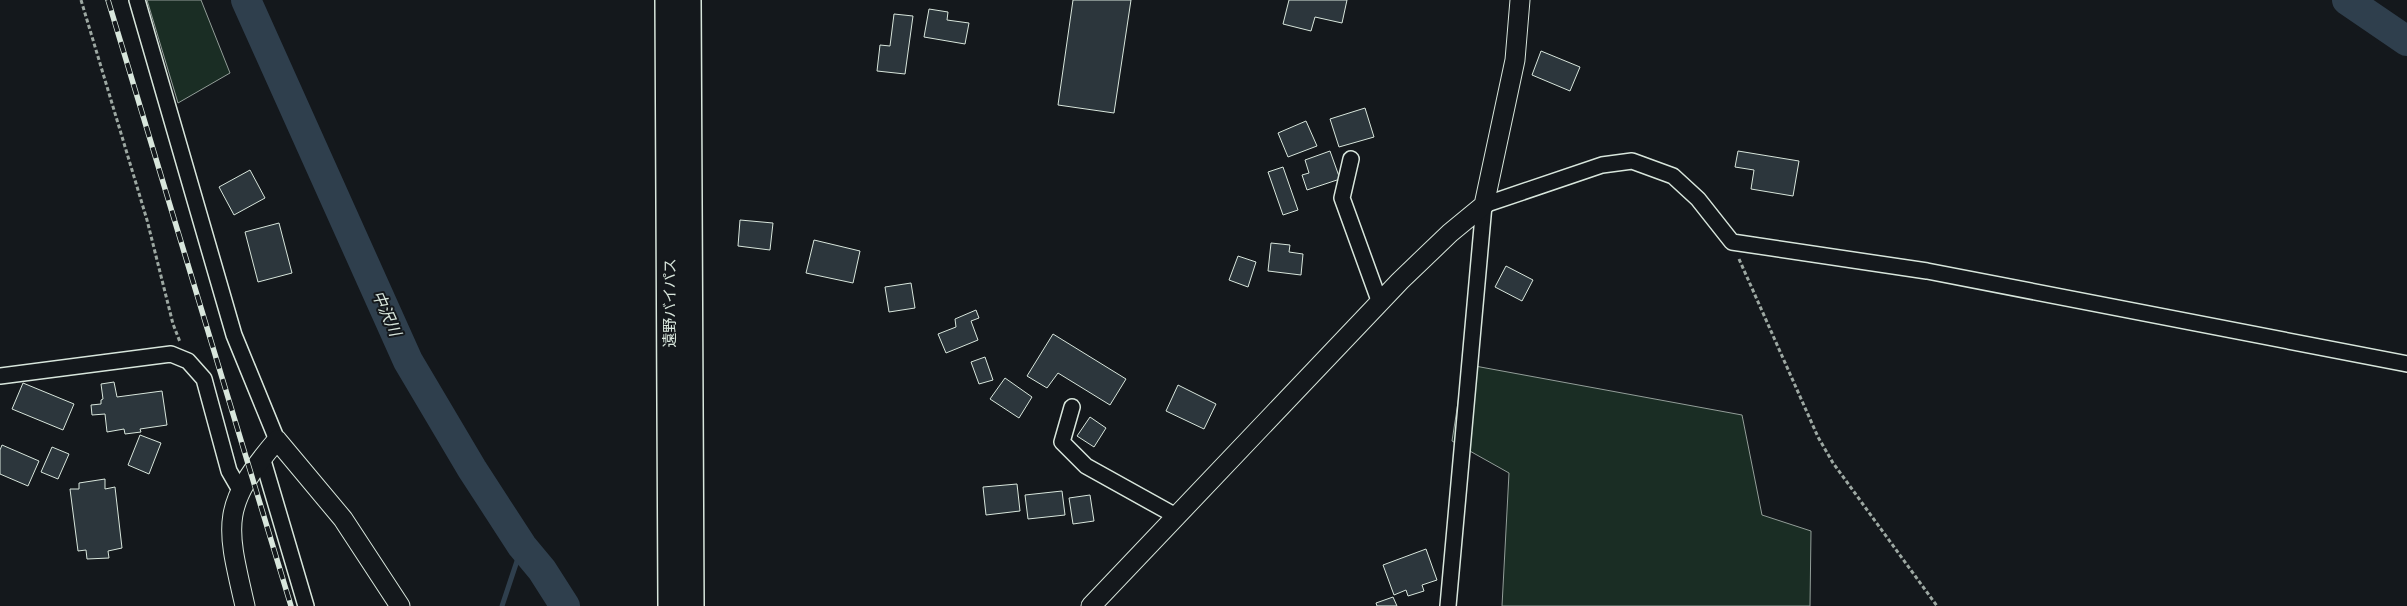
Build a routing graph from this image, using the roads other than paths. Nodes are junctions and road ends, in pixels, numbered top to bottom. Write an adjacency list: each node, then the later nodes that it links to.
1 (137, 0): 11 (street)
2 (668, 0): 18 (highway, 遠野バイパス)
3 (688, 0): 19 (highway, 遠野バイパス)
4 (1520, 0): 6 (street)
5 (1351, 160): 7 (street)
6 (1484, 205): 7 (street); 8 (street); 21 (street)
7 (1380, 303): 14 (street)
8 (2407, 364)
9 (0, 376): 13 (street)
10 (1072, 407): 14 (street)
11 (277, 440): 12 (street); 17 (street)
12 (262, 457): 13 (street); 16 (street)
13 (240, 490): 15 (street)
14 (1176, 516): 20 (street)
15 (245, 606)
16 (306, 606)
17 (400, 606)
18 (671, 606)
19 (691, 606)
20 (1091, 606)
21 (1448, 606)

